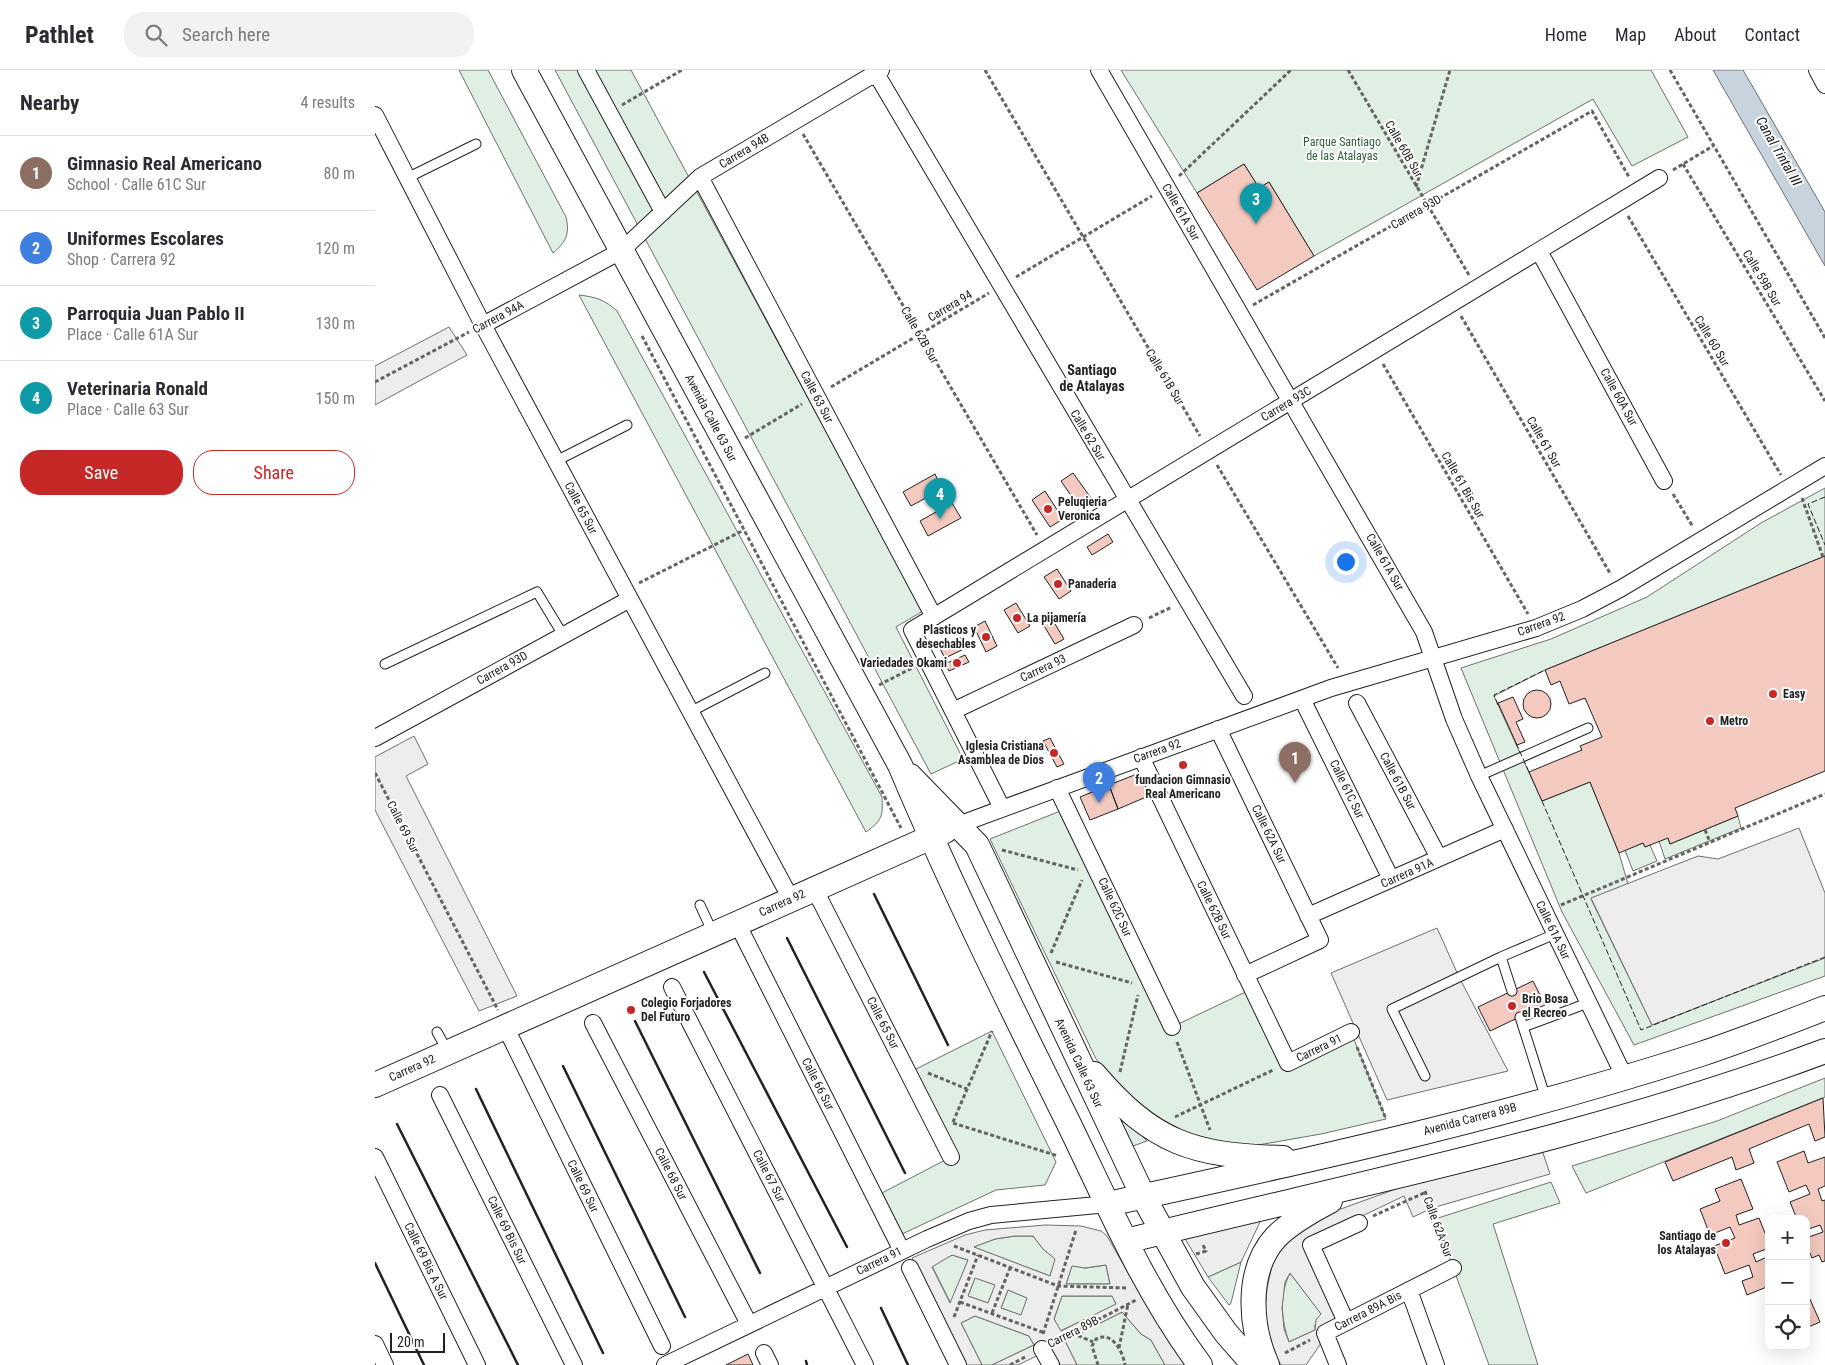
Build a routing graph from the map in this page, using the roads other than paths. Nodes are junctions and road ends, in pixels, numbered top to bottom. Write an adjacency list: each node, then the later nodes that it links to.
1 (524, 70): 13 (main road, Avenida Calle 63 Sur)
2 (586, 70): 12 (street)
3 (1099, 70): 16 (street, Calle 61A Sur)
4 (1817, 70): 6 (street)
5 (877, 71): 9 (street, Carrera 94B); 21 (street, Calle 62 Sur)
6 (1825, 85)
7 (375, 115): 10 (street, Calle 65 Sur)
8 (476, 144): 10 (lane)
9 (700, 177): 12 (street, Carrera 94B); 23 (street, Calle 63 Sur)
10 (407, 178): 15 (street, Calle 65 Sur)
11 (1659, 178): 14 (street, Carrera 93C)
12 (663, 212): 13 (street, Carrera 94B)
13 (621, 251): 15 (street, Carrera 94A); 38 (main road, Avenida Calle 63 Sur)
14 (1539, 251): 16 (street, Carrera 93C); 20 (street, Calle 60A Sur)
15 (483, 325): 18 (street, Calle 65 Sur)
16 (1291, 401): 21 (street, Carrera 93C); 26 (street, Calle 61A Sur)
17 (627, 425): 18 (lane)
18 (556, 460): 22 (street, Calle 65 Sur)
19 (1825, 466): 26 (street, Carrera 92)
20 (1664, 481)
21 (1127, 500): 23 (street, Carrera 93C); 29 (street, Calle 62 Sur)
22 (627, 595): 25 (street, Carrera 93D); 33 (street, Calle 65 Sur)
23 (934, 617): 32 (street, Carrera 93C)
24 (1134, 625): 32 (street, Carrera 93)
25 (563, 636): 27 (lane); 36 (street, Carrera 93D)
26 (1434, 657): 30 (street, Carrera 92); 39 (street, Calle 61A Sur)
27 (385, 664)
28 (765, 673): 33 (lane)
29 (1244, 696)
30 (1302, 699): 35 (street, Carrera 92); 46 (street, Calle 61C Sur)
31 (1357, 703): 45 (street, Calle 61B Sur)
32 (953, 711): 41 (street)
33 (690, 712): 48 (street, Calle 65 Sur)
34 (1588, 728): 39 (lane)
35 (1218, 729): 37 (street, Carrera 92); 50 (street, Calle 62A Sur)
36 (375, 738)
37 (1141, 757): 40 (street, Carrera 92); 55 (street, Calle 62B Sur)
38 (900, 765): 42 (main road, Avenida Calle 63 Sur); 44 (main road, Avenida Calle 63 Sur)
39 (1479, 776): 43 (street, Calle 61A Sur)
40 (1057, 788): 41 (street, Carrera 92); 63 (street, Calle 62C Sur)
41 (1002, 808): 42 (street, Carrera 92)
42 (958, 826): 44 (main road, Carrera 92); 66 (main road, Avenida Calle 63 Sur)
43 (1505, 829): 45 (street, Carrera 91A); 53 (street, Calle 61A Sur)
44 (930, 836): 47 (main road, Carrera 92); 79 (main road, Avenida Calle 63 Sur)
45 (1439, 858): 46 (street, Carrera 91A)
46 (1391, 880): 50 (street, Carrera 91A)
47 (814, 888): 48 (main road, Carrera 92); 75 (street, Calle 65 Sur)
48 (791, 899): 51 (main road, Carrera 92)
49 (700, 906): 52 (lane)
50 (1308, 916): 55 (street, Calle 62A Sur)
51 (737, 922): 52 (main road, Carrera 92); 83 (street, Calle 66 Sur)
52 (713, 933): 61 (main road, Carrera 92)
53 (1555, 934): 54 (lane); 58 (street, Calle 61A Sur)
54 (1501, 957): 57 (lane); 69 (lane)
55 (1245, 975): 68 (street, Calle 62B Sur)
56 (672, 987): 86 (street, Calle 67 Sur)
57 (1512, 991)
58 (1588, 1003): 64 (lane); 70 (street, Calle 61A Sur)
59 (1825, 1008): 70 (main road, Avenida Carrera 89B)
60 (1520, 1017): 64 (lane)
61 (503, 1020): 71 (main road, Carrera 92); 92 (street, Calle 69 Sur)
62 (593, 1023): 89 (street, Calle 68 Sur)
63 (1172, 1027)
64 (1523, 1027): 73 (lane)
65 (1351, 1032): 68 (street, Carrera 91)
66 (1073, 1050): 76 (main road); 78 (main road, Avenida Calle 63 Sur)
67 (1825, 1051): 77 (main road)
68 (1287, 1063)
69 (1425, 1076)
70 (1625, 1078): 73 (main road, Avenida Carrera 89B)
71 (375, 1085)
72 (440, 1095): 96 (street, Calle 69 Bis Sur)
73 (1546, 1099): 76 (main road, Avenida Carrera 89B)
74 (375, 1157): 95 (street, Calle 69 Bis A Sur)
75 (951, 1157)
76 (1319, 1158): 78 (main road, Avenida Carrera 89B)
77 (1357, 1187): 81 (main road); 93 (main road)
78 (1143, 1196): 79 (main road, Avenida Carrera 89B); 81 (main road, Avenida Calle 63 Sur)
79 (1108, 1204): 82 (main road, Avenida Calle 63 Sur); 86 (street, Carrera 91)
80 (1359, 1223): 88 (street)
81 (1163, 1232): 82 (main road); 102 (main road, Avenida Calle 63 Sur)
82 (1126, 1241): 101 (main road, Avenida Calle 63 Sur)
83 (899, 1245)
84 (910, 1268): 99 (street)
85 (1453, 1268): 87 (street, Carrera 89A Bis)
86 (826, 1287): 89 (street, Carrera 91); 98 (street, Calle 67 Sur)
87 (1409, 1290): 88 (street, Carrera 89A Bis); 104 (street)
88 (1346, 1322): 103 (street, Carrera 89A Bis)
89 (749, 1324): 97 (street, Carrera 91)
90 (375, 1344): 94 (street)
91 (1041, 1344): 100 (street)
92 (661, 1346)
93 (1275, 1360)
94 (385, 1365)
95 (477, 1365)
96 (574, 1365)
97 (665, 1365)
98 (865, 1365)
99 (958, 1365)
100 (1051, 1365)
101 (1201, 1365)
102 (1255, 1365)
103 (1338, 1365)
104 (1435, 1365)

